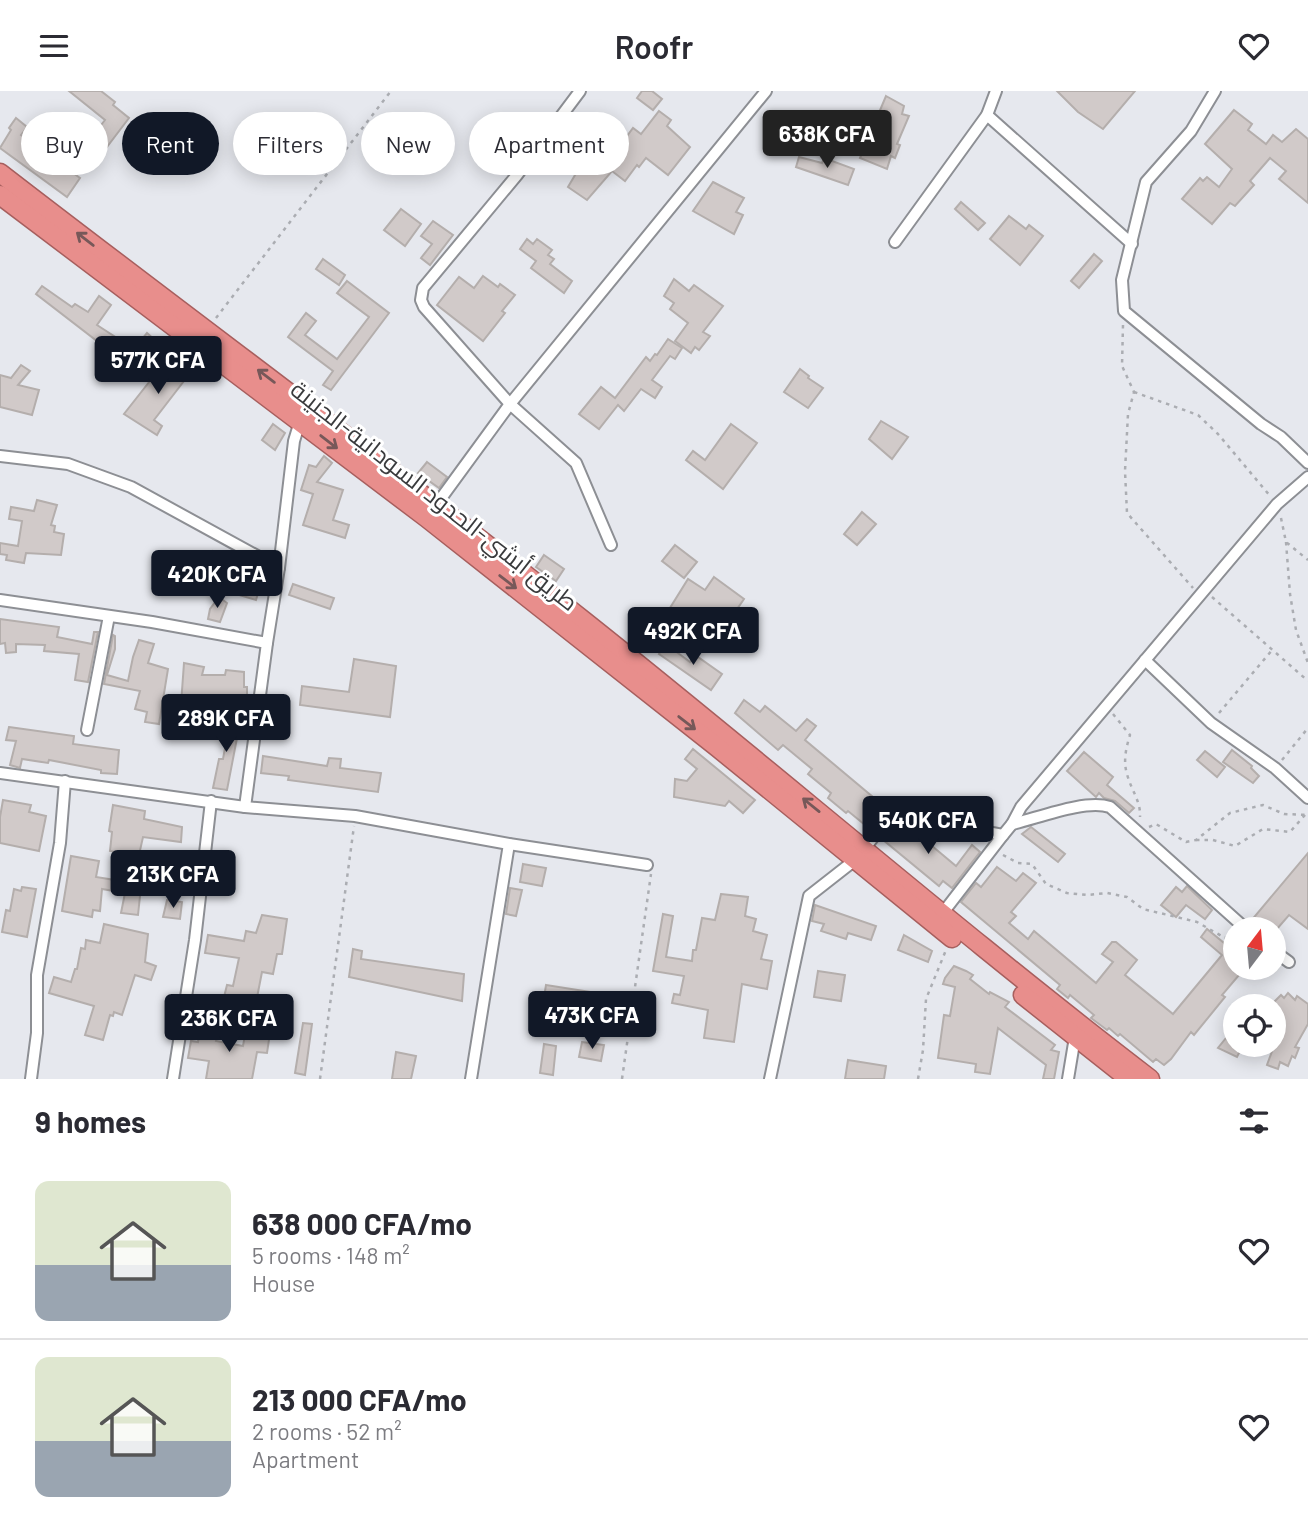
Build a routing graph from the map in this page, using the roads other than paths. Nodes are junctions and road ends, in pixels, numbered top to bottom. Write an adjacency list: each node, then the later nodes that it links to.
1 (580, 91): 10 (street)
2 (766, 91): 10 (street)
3 (996, 91): 5 (street)
4 (1215, 91): 9 (street)
5 (987, 114): 8 (street); 9 (street)
6 (0, 173): 11 (highway, one-way to 6)
7 (0, 195): 11 (highway, طريق أبشي-الحدود السودانية-الجنينة)
8 (895, 242)
9 (1132, 244): 13 (street)
10 (510, 404): 15 (street); 16 (street)
11 (303, 413): 15 (highway, طريق أبشي-الحدود السودانية-الجنينة); 17 (street)
12 (0, 456): 17 (street)
13 (1308, 463)
14 (1308, 477): 21 (street)
15 (432, 512): 31 (highway, طريق أبشي-الحدود السودانية-الجنينة)
16 (611, 545)
17 (279, 568): 20 (street)
18 (0, 600): 19 (street)
19 (109, 616): 20 (street); 22 (street)
20 (267, 643): 27 (street)
21 (1145, 660): 25 (street); 28 (street)
22 (87, 730)
23 (0, 773): 24 (street)
24 (65, 781): 26 (street); 38 (street)
25 (1308, 798)
26 (212, 801): 27 (street); 39 (street)
27 (245, 807): 30 (street)
28 (1012, 824): 29 (street); 34 (street)
29 (1003, 835): 31 (street); 33 (street)
30 (509, 844): 32 (street); 40 (street)
31 (860, 854): 33 (highway); 37 (highway, طريق أبشي-الحدود السودانية-الجنينة); 41 (street)
32 (649, 868)
33 (942, 914): 44 (highway)
34 (1232, 917)
35 (1286, 960): 36 (street)
36 (1289, 962)
37 (1074, 1037): 42 (street); 43 (highway, طريق أبشي-الحدود السودانية-الجنينة)
38 (31, 1079)
39 (173, 1079)
40 (471, 1079)
41 (771, 1079)
42 (1068, 1079)
43 (1129, 1079)
44 (1150, 1079)

